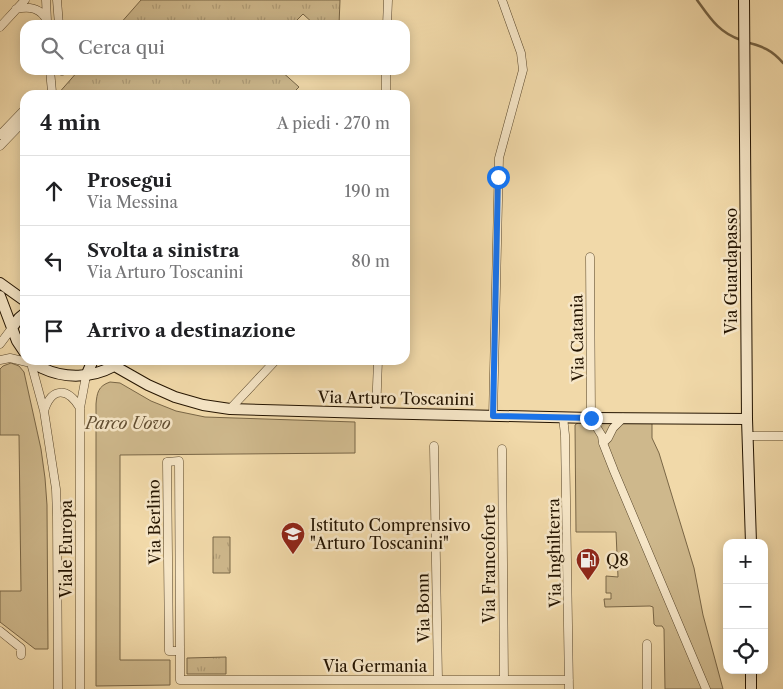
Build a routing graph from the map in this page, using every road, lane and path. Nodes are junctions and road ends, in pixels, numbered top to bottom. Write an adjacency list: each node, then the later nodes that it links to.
1 (25, 0): 7 (street)
2 (46, 0): 9 (street)
3 (57, 0): 10 (street)
4 (388, 0): 11 (street)
5 (502, 0): 45 (street)
6 (744, 0): 49 (street, Via Guardapasso)
7 (16, 9): 8 (street); 12 (street)
8 (47, 20)
9 (48, 20)
10 (59, 20)
11 (387, 20)
12 (0, 27)
13 (50, 75): 16 (street)
14 (386, 75): 18 (street)
15 (58, 85): 17 (street)
16 (50, 90)
17 (53, 90)
18 (386, 90)
19 (20, 114): 21 (street)
20 (20, 125): 22 (street)
21 (0, 135)
22 (0, 146)
23 (590, 257): 47 (street, Via Catania)
24 (0, 283): 26 (street)
25 (0, 296): 28 (street)
26 (20, 297)
27 (20, 317): 28 (street)
28 (12, 328): 29 (street); 30 (street)
29 (0, 344)
30 (20, 346)
31 (0, 360): 32 (street)
32 (20, 360)
33 (31, 365): 43 (street, Viale Europa)
34 (38, 365): 40 (street)
35 (91, 365): 40 (street)
36 (113, 365): 40 (street)
37 (120, 365): 42 (street, Via Arturo Toscanini)
38 (271, 365): 42 (street)
39 (378, 365): 44 (street)
40 (86, 376): 41 (street, Viale Europa)
41 (80, 408): 43 (street); 67 (street, Viale Europa)
42 (230, 409): 44 (street, Via Arturo Toscanini)
43 (44, 411): 66 (street, Viale Europa)
44 (376, 414): 45 (street, Via Arturo Toscanini)
45 (493, 416): 46 (street, Via Arturo Toscanini)
46 (563, 417): 47 (street, Via Arturo Toscanini); 65 (street, Via Inghilterra)
47 (591, 418): 48 (street, Via Arturo Toscanini); 52 (street)
48 (623, 418): 49 (street, Via Arturo Toscanini); 52 (street)
49 (747, 419): 50 (street, Via Guardapasso)
50 (747, 436): 51 (street); 55 (street, Via Guardapasso)
51 (783, 436)
52 (603, 443): 71 (street)
53 (434, 446): 63 (street, Via Bonn)
54 (502, 449): 64 (street, Via Francoforte)
55 (751, 539)
56 (0, 631): 59 (street)
57 (647, 644): 70 (street)
58 (180, 651): 58 (street, Via Berlino); 61 (street, Via Berlino)
59 (21, 655)
60 (751, 674): 72 (street)
61 (180, 680): 62 (street, Via Germania)
62 (374, 680): 63 (street, Via Germania); 68 (street)
63 (438, 680): 64 (street, Via Germania)
64 (504, 680): 65 (street, Via Germania)
65 (569, 680): 69 (street, Via Inghilterra)
66 (58, 689)
67 (80, 689)
68 (374, 689)
69 (569, 689)
70 (647, 689)
71 (706, 689)
72 (751, 689)

